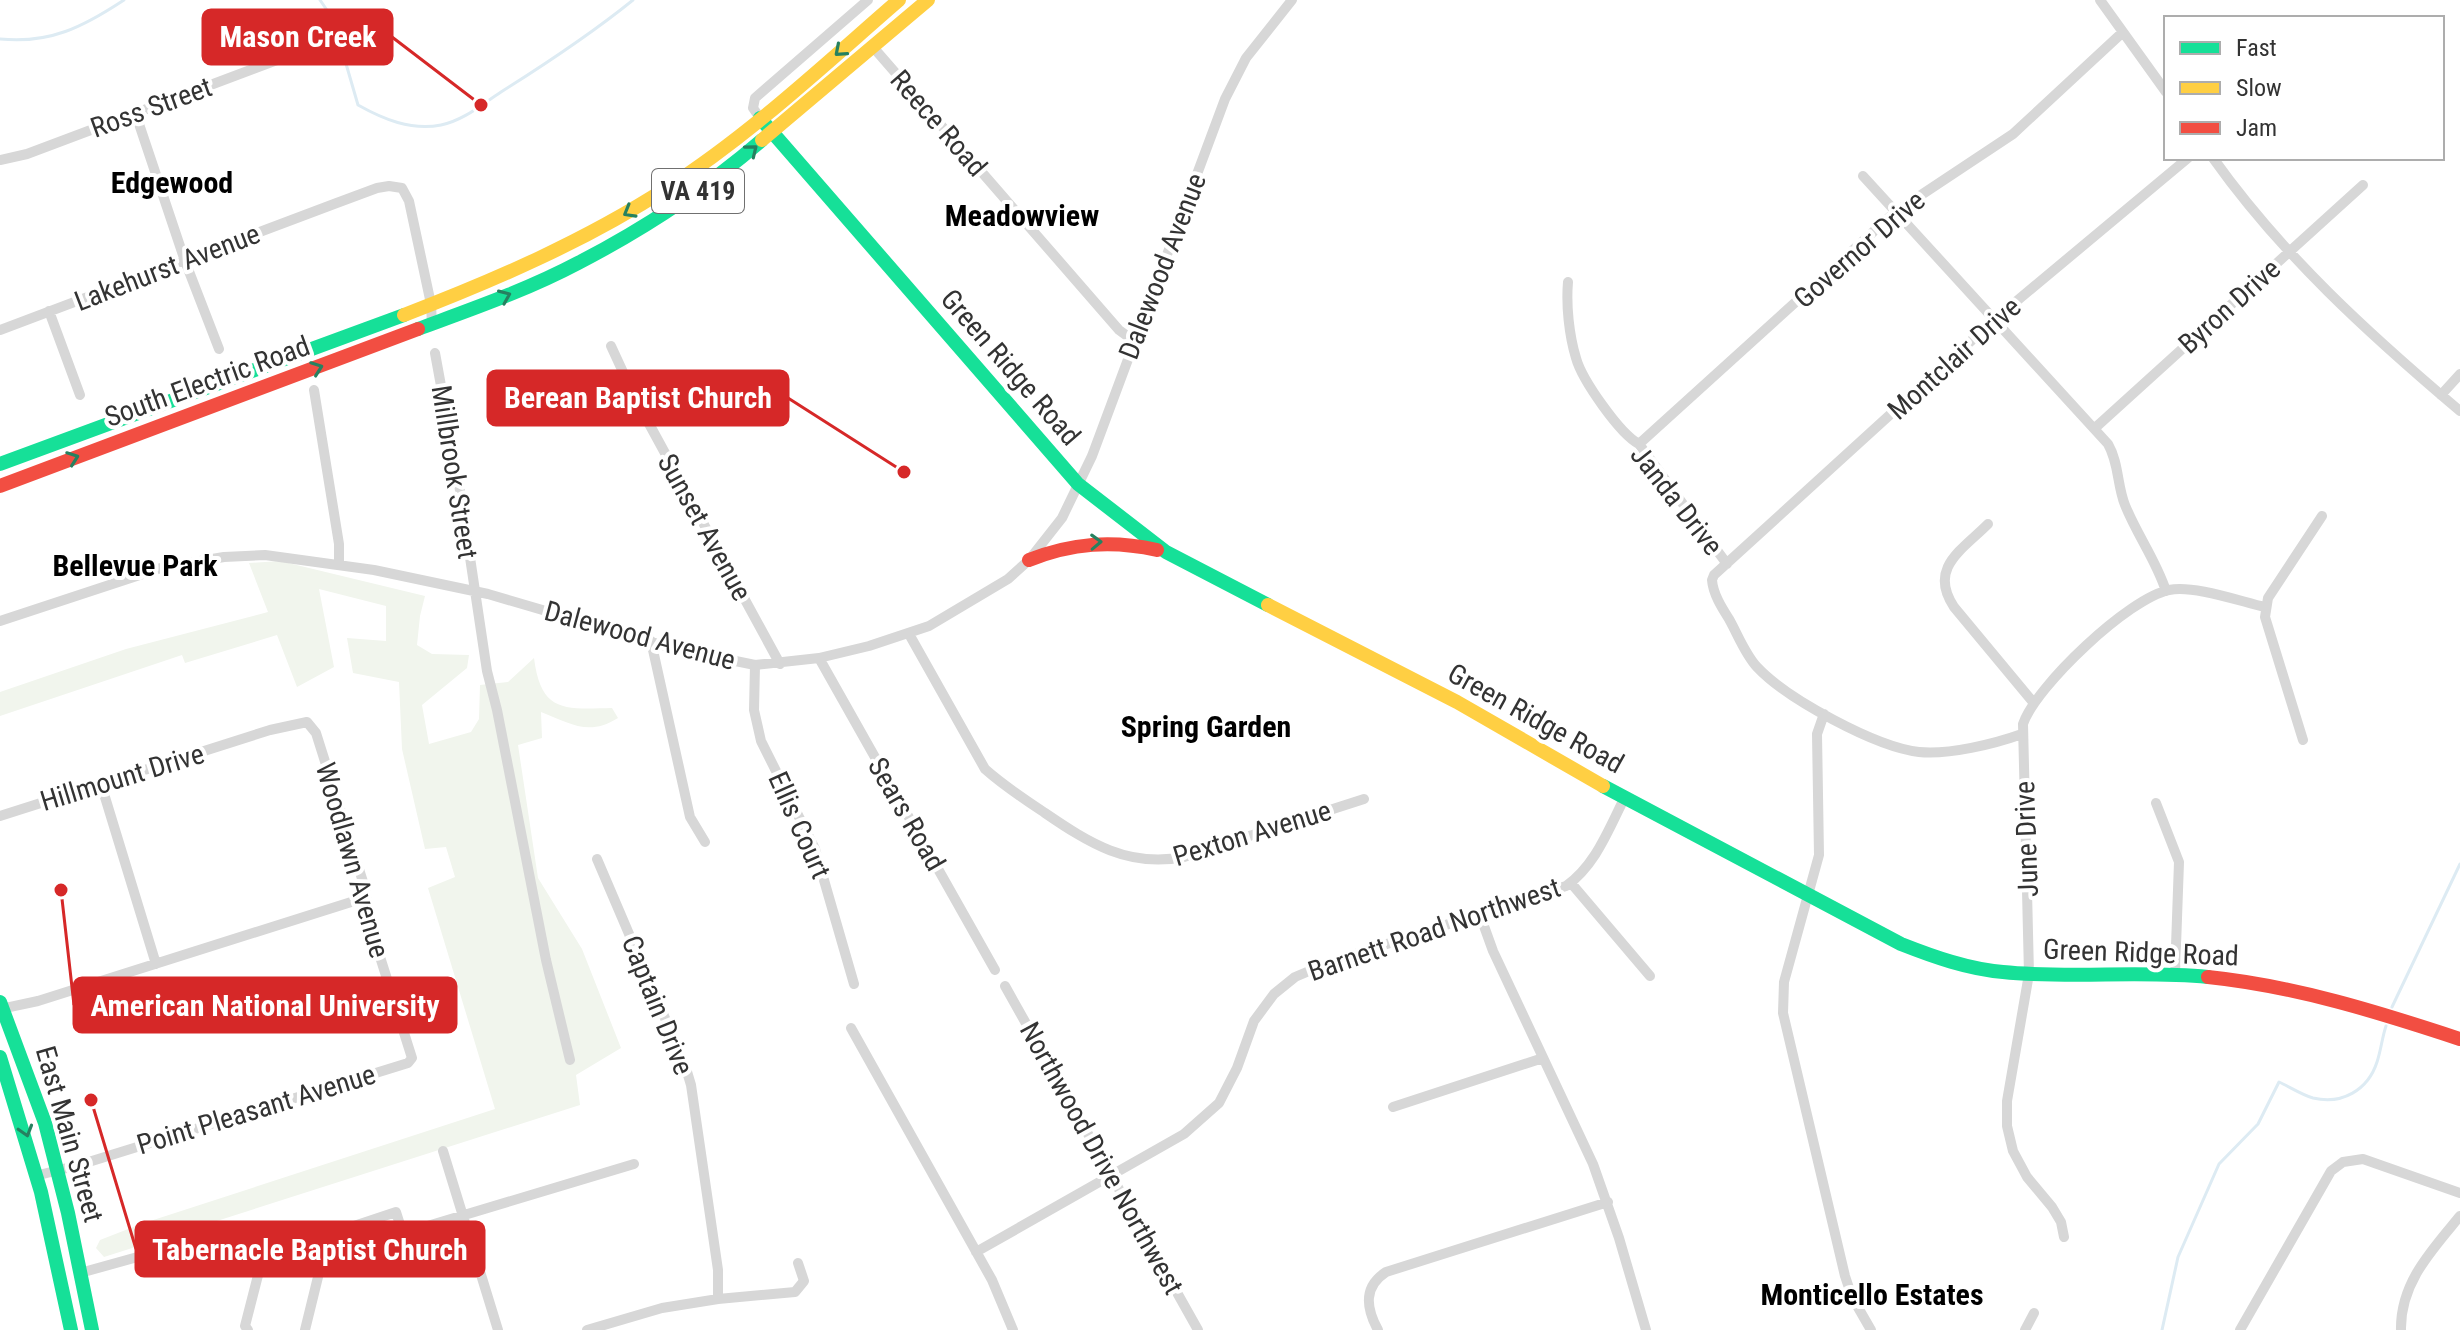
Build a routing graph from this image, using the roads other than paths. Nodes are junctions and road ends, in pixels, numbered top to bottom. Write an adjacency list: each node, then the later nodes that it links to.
1 (868, 0): 6 (street)
2 (899, 0): 7 (main road, VA 419)
3 (928, 0): 9 (main road, VA 419)
4 (1292, 0): 29 (street, Dalewood Avenue)
5 (2100, 0): 8 (street)
6 (849, 16): 7 (street); 13 (street)
7 (862, 32): 13 (main road, VA 419, one-way to 13)
8 (2123, 32): 11 (street); 20 (street, Governor Drive)
9 (873, 47): 14 (main road, VA 419); 29 (street, Reece Road)
10 (301, 51): 12 (street, Ross Street)
11 (2164, 89)
12 (135, 112): 15 (street, Ross Street); 22 (street)
13 (760, 118): 14 (main road, Green Ridge Road); 24 (main road, VA 419, one-way to 24)
14 (773, 133): 27 (main road, VA 419, one-way to 14); 41 (main road, Green Ridge Road)
15 (0, 160)
16 (2186, 160): 26 (street, Montclair Drive)
17 (2214, 160): 21 (street)
18 (1863, 176): 20 (street)
19 (2363, 185): 21 (street, Byron Drive)
20 (1894, 213): 26 (street); 39 (street, Governor Drive)
21 (2290, 251): 36 (street); 38 (street, Byron Drive)
22 (185, 261): 24 (street, Lakehurst Avenue); 25 (street, Lakehurst Avenue); 31 (street)
23 (1568, 282): 39 (street, Janda Drive)
24 (431, 304): 27 (street); 40 (main road, South Electric Road / VA 419)
25 (49, 311): 28 (street, Lakehurst Avenue); 35 (street)
26 (1994, 320): 38 (street); 47 (street, Montclair Drive)
27 (432, 325): 42 (main road, South Electric Road / VA 419, one-way to 27)
28 (0, 330)
29 (1134, 341): 41 (street, Dalewood Avenue)
30 (611, 346): 56 (street, Sunset Avenue)
31 (219, 349)
32 (435, 353): 49 (street, Millbrook Street)
33 (2460, 374): 36 (street)
34 (314, 390): 48 (street)
35 (80, 395)
36 (2441, 395): 37 (street)
37 (2460, 411)
38 (2095, 428): 50 (street)
39 (1639, 444): 47 (street, Janda Drive)
40 (0, 464)
41 (1078, 484): 45 (main road, Green Ridge Road); 46 (street, Dalewood Avenue)
42 (0, 486)
43 (2322, 516): 51 (street)
44 (1988, 524): 58 (street)
45 (1166, 552): 46 (main road, one-way to 45); 64 (main road, Green Ridge Road)
46 (1029, 560): 53 (street, Dalewood Avenue)
47 (1727, 564): 59 (street, Janda Drive)
48 (339, 565): 49 (street, Dalewood Avenue); 52 (street, Dalewood Avenue)
49 (475, 591): 54 (street, Dalewood Avenue); 86 (street, Millbrook Street)
50 (2166, 591): 51 (street); 58 (street, June Drive)
51 (2265, 607): 62 (street)
52 (0, 621)
53 (909, 634): 55 (street, Dalewood Avenue); 65 (street, Pexton Avenue)
54 (651, 641): 57 (street, Dalewood Avenue); 68 (street)
55 (819, 658): 56 (street, Dalewood Avenue); 75 (street, Sears Road)
56 (780, 664): 57 (street, Dalewood Avenue)
57 (755, 665): 79 (street, Ellis Court)
58 (2033, 702): 60 (street, June Drive)
59 (1824, 714): 60 (street, Janda Drive); 71 (street)
60 (2022, 734): 76 (street, June Drive)
61 (244, 738): 63 (street, Hillmount Drive); 72 (street, Woodlawn Avenue)
62 (2303, 740)
63 (101, 784): 67 (street, Hillmount Drive); 74 (street)
64 (1625, 797): 70 (street, Barnett Road Northwest); 71 (main road, Green Ridge Road)
65 (1364, 799)
66 (2156, 803): 77 (street)
67 (0, 816)
68 (705, 842)
69 (597, 859): 105 (street, Captain Drive)
70 (1571, 883): 73 (street, Barnett Road Northwest); 78 (street)
71 (1806, 893): 76 (main road, Green Ridge Road); 117 (street)
72 (367, 897): 74 (street); 87 (street, Woodlawn Avenue)
73 (1480, 915): 85 (street); 93 (street, Barnett Road Northwest)
74 (156, 964): 81 (street)
75 (995, 970)
76 (2029, 974): 77 (main road, Green Ridge Road); 99 (street, June Drive)
77 (2175, 974): 83 (main road, Green Ridge Road)
78 (1650, 976)
79 (854, 984)
80 (1005, 986): 93 (street, Northwood Drive Northwest)
81 (1, 1007): 91 (main road, East Main Street)
82 (851, 1028): 100 (street)
83 (2460, 1039)
84 (0, 1057): 92 (main road, East Main Street, one-way to 92)
85 (1543, 1058): 88 (street); 95 (street)
86 (570, 1060)
87 (408, 1063): 91 (street, Point Pleasant Avenue)
88 (1393, 1107)
89 (443, 1151): 96 (street)
90 (634, 1164): 96 (street)
91 (58, 1170): 92 (street, Point Pleasant Avenue); 104 (main road, East Main Street)
92 (39, 1175): 107 (main road, East Main Street)
93 (1111, 1176): 100 (street, Barnett Road Northwest); 114 (street, Northwood Drive Northwest)
94 (2460, 1193): 119 (street)
95 (1608, 1202): 115 (street); 116 (street)
96 (463, 1215): 98 (street); 111 (street)
97 (2460, 1216): 120 (street)
98 (403, 1234): 101 (street); 103 (street)
99 (2064, 1237)
100 (976, 1252): 113 (street)
101 (314, 1261): 103 (street); 110 (street)
102 (798, 1263): 105 (street)
103 (261, 1267): 104 (street); 109 (street)
104 (80, 1273): 108 (main road, East Main Street)
105 (718, 1299): 112 (street)
106 (2034, 1313): 118 (street)
107 (71, 1330)
108 (92, 1330)
109 (248, 1330)
110 (305, 1330)
111 (498, 1330)
112 (590, 1330)
113 (1013, 1330)
114 (1198, 1330)
115 (1378, 1330)
116 (1646, 1330)
117 (1871, 1330)
118 (2025, 1330)
119 (2240, 1330)
120 (2401, 1330)

